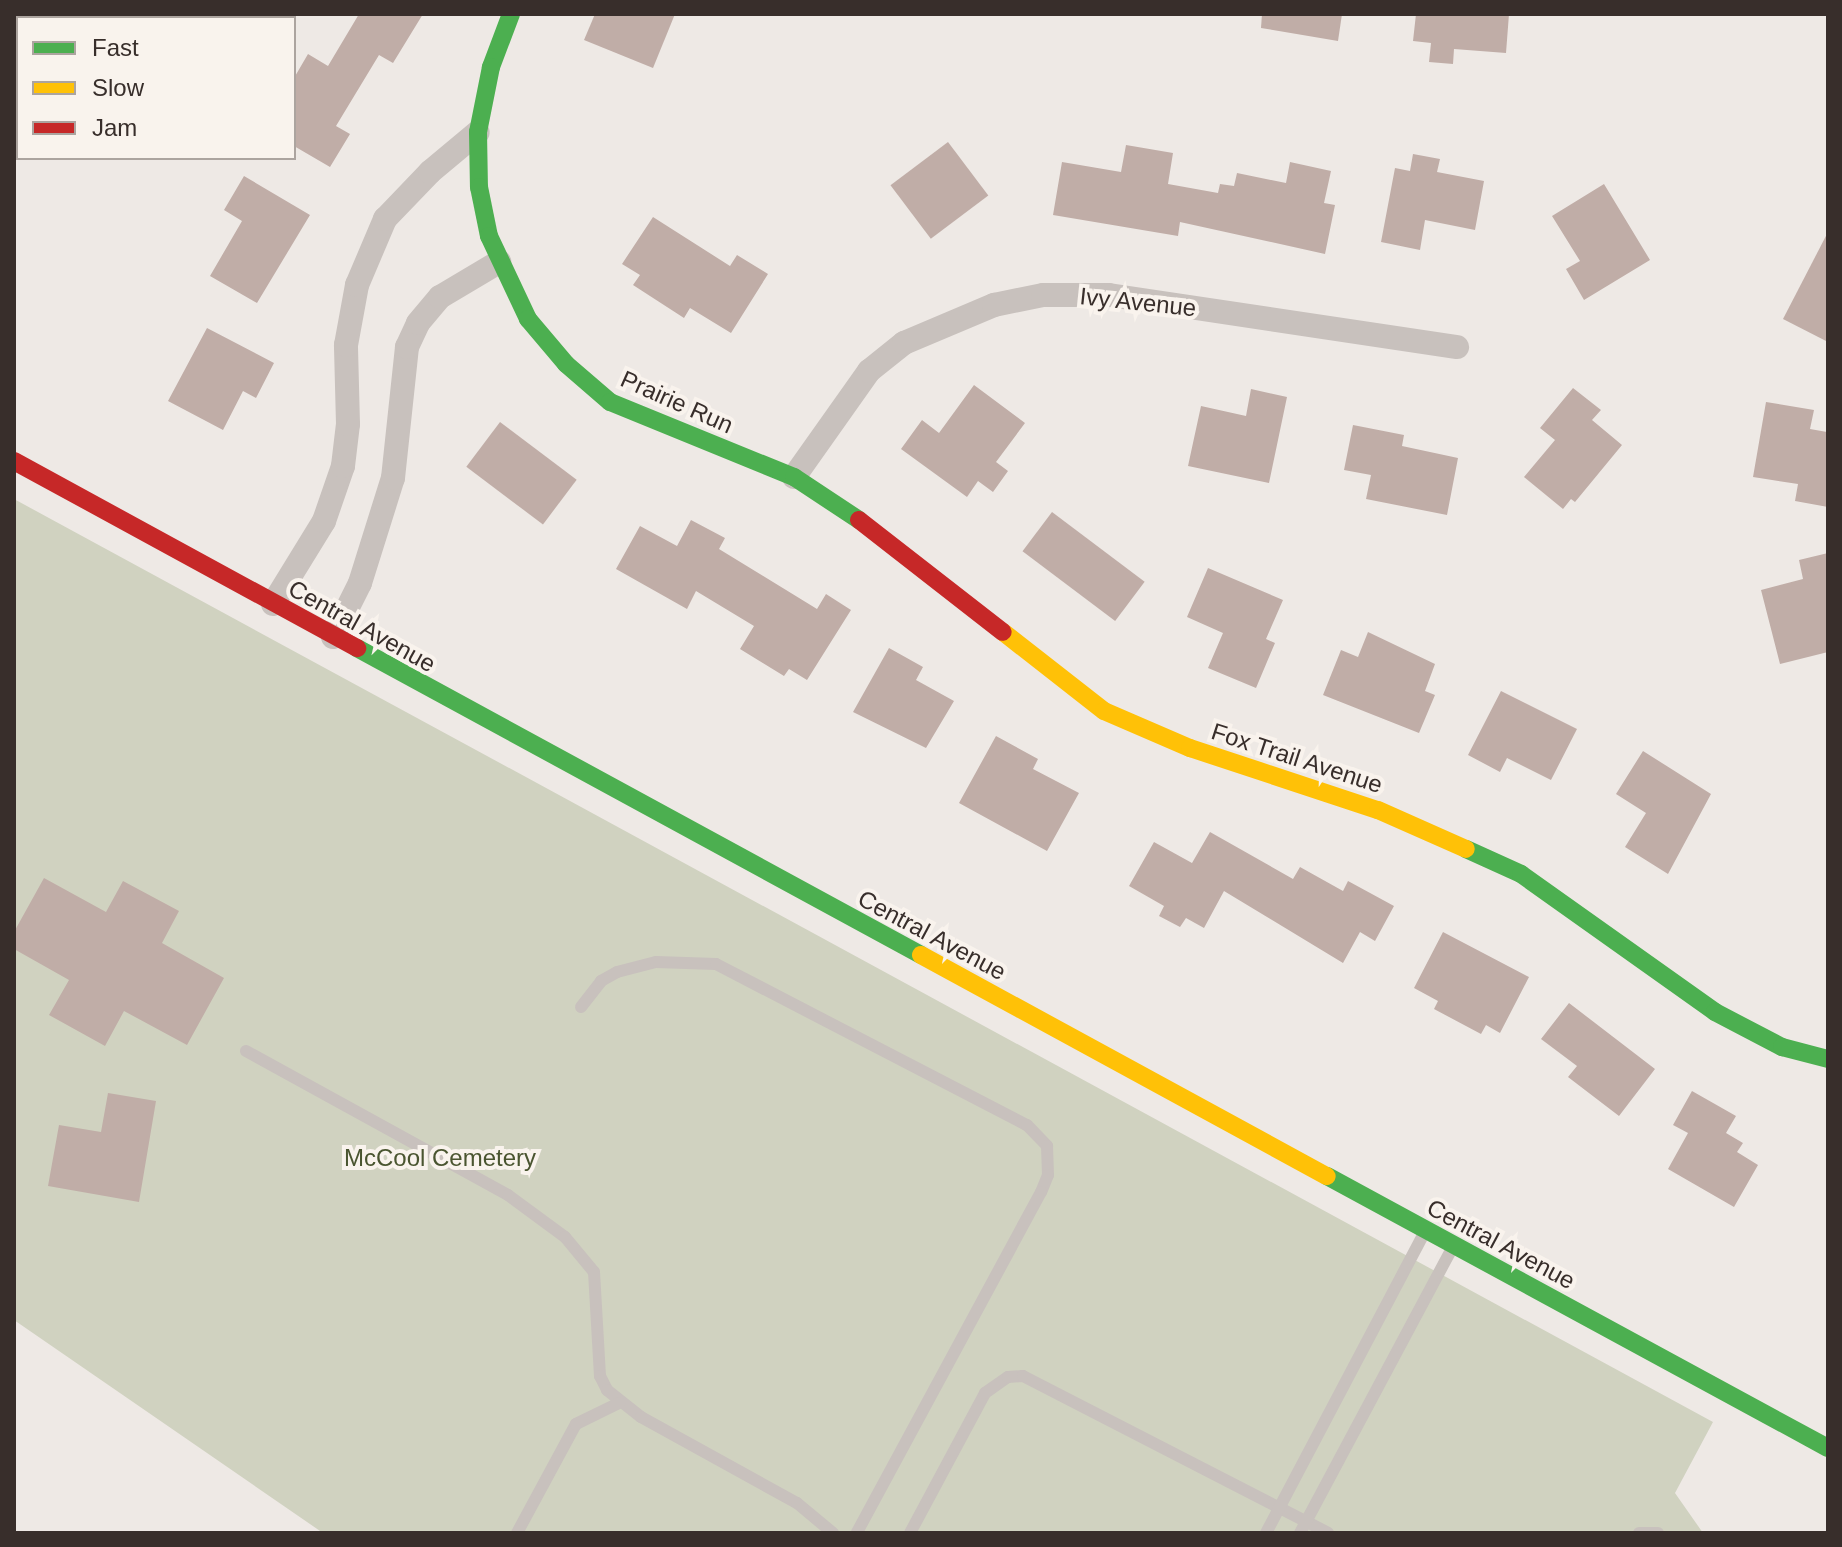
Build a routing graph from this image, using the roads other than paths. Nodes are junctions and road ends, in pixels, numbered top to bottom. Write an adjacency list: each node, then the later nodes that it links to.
1 (511, 14): 2 (street, Prairie Run)
2 (478, 132): 3 (street, Prairie Run); 8 (street)
3 (499, 262): 6 (street, Prairie Run); 9 (street)
4 (1457, 347): 7 (street, Ivy Avenue)
5 (14, 461): 8 (street, Central Avenue)
6 (771, 467): 7 (street, Fox Trail Avenue)
7 (794, 477): 12 (street, Fox Trail Avenue)
8 (273, 604): 9 (street, Central Avenue)
9 (333, 637): 13 (street, Central Avenue)
10 (581, 1007): 21 (lane)
11 (246, 1051): 15 (lane)
12 (1828, 1059)
13 (1426, 1230): 14 (street, Central Avenue); 17 (lane)
14 (1453, 1245): 16 (street, Central Avenue); 18 (lane)
15 (619, 1403): 19 (lane); 20 (lane)
16 (1828, 1448)
17 (1279, 1508): 18 (lane); 22 (lane); 23 (lane)
18 (1303, 1527): 24 (lane)
19 (517, 1533)
20 (833, 1533)
21 (857, 1533)
22 (910, 1533)
23 (1266, 1533)
24 (1328, 1533)
25 (1639, 1533): 26 (lane)
26 (1658, 1533)

